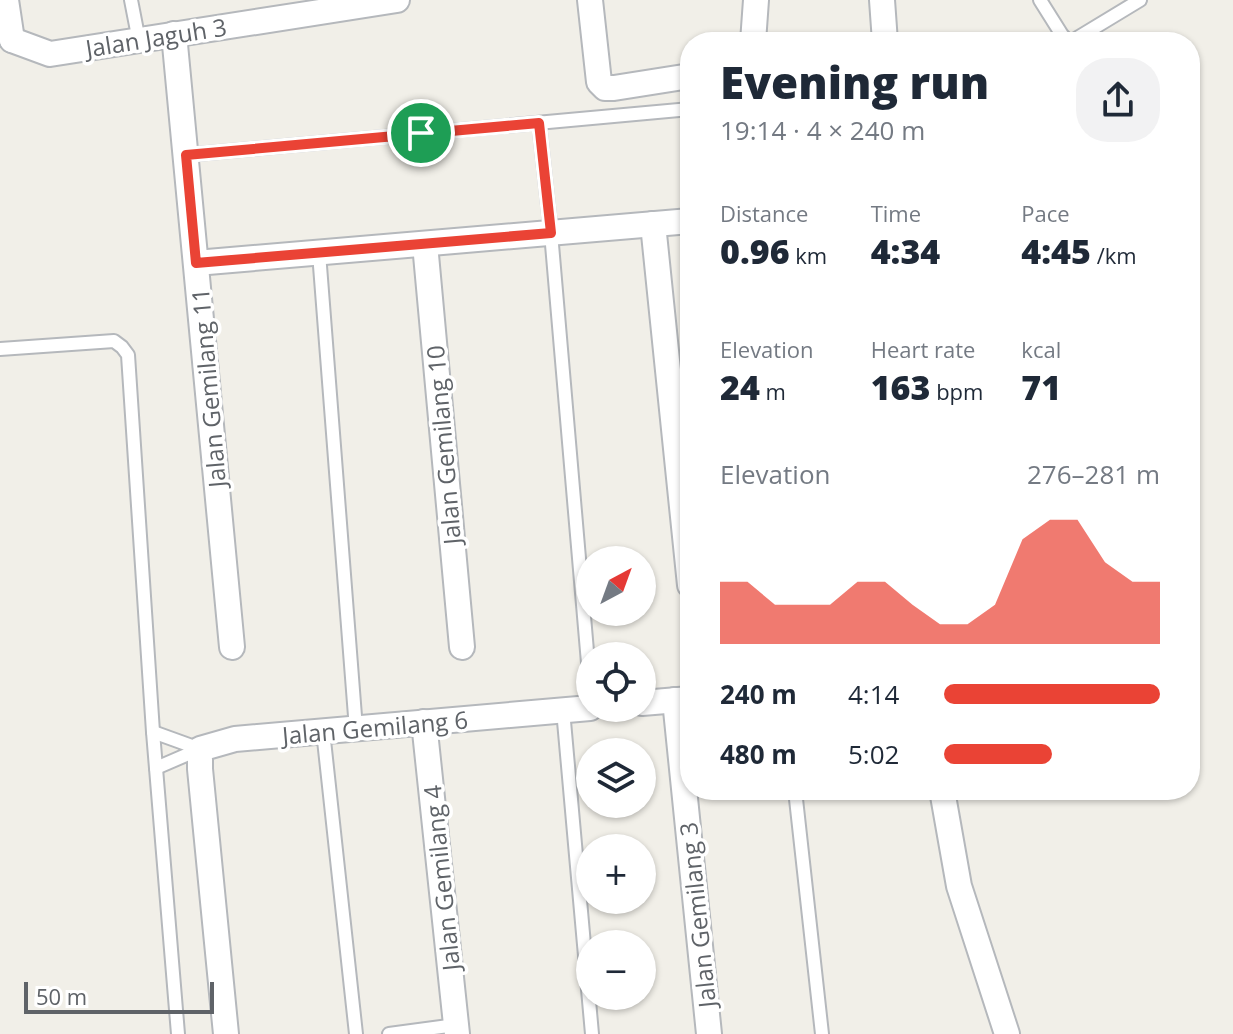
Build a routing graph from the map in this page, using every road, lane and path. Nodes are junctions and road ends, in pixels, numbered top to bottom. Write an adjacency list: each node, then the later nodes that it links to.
1 (6, 0): 14 (street)
2 (131, 0): 15 (lane)
3 (397, 0): 13 (street, Jalan Jaguh 3)
4 (590, 0): 16 (street)
5 (756, 0): 9 (street)
6 (882, 0): 10 (street)
7 (1040, 0): 11 (lane)
8 (1140, 0): 12 (lane)
9 (754, 32)
10 (884, 32)
11 (1060, 32)
12 (1087, 32)
13 (174, 34): 15 (street, Jalan Jaguh 3); 19 (street, Jalan Gemilang 11)
14 (6, 41): 15 (street, Jalan Jaguh 3)
15 (139, 41)
16 (680, 78)
17 (680, 110): 18 (lane)
18 (539, 123): 19 (lane); 22 (lane)
19 (186, 155): 25 (street, Jalan Gemilang 11)
20 (680, 222): 21 (street)
21 (653, 224): 22 (street); 27 (street)
22 (551, 233): 23 (street); 28 (lane)
23 (425, 244): 24 (street); 30 (street, Jalan Gemilang 10)
24 (319, 253): 25 (street); 36 (lane)
25 (196, 263): 29 (street, Jalan Gemilang 11)
26 (0, 349): 38 (lane)
27 (680, 487)
28 (586, 642)
29 (232, 647)
30 (462, 647)
31 (680, 700): 32 (street)
32 (656, 702)
33 (576, 709): 34 (street, Jalan Gemilang 6)
34 (563, 710): 35 (street, Jalan Gemilang 6); 49 (lane)
35 (424, 722): 36 (street, Jalan Gemilang 6); 44 (street, Jalan Gemilang 4)
36 (356, 729): 37 (street, Jalan Gemilang 6)
37 (323, 731): 39 (street, Jalan Gemilang 6); 47 (lane)
38 (153, 732): 39 (lane); 40 (lane)
39 (200, 749): 40 (lane); 46 (street)
40 (156, 768): 45 (lane)
41 (691, 800): 50 (street, Jalan Gemilang 3)
42 (796, 800): 51 (lane)
43 (944, 800): 52 (street)
44 (457, 1029): 48 (lane)
45 (178, 1034)
46 (226, 1034)
47 (356, 1034)
48 (389, 1034)
49 (592, 1034)
50 (709, 1034)
51 (822, 1034)
52 (1007, 1034)

